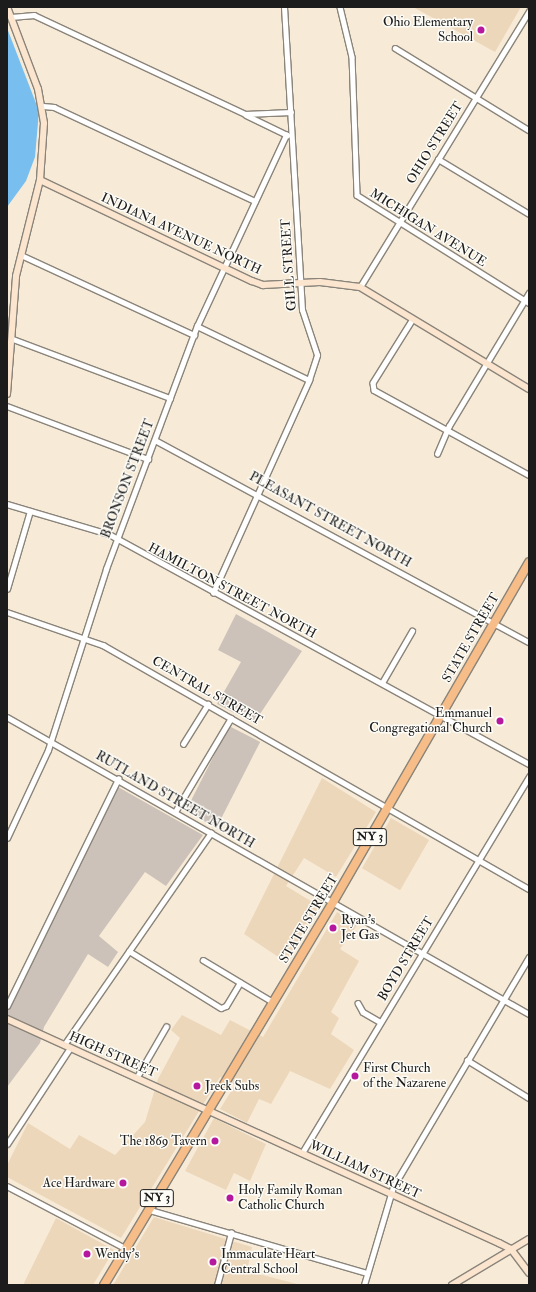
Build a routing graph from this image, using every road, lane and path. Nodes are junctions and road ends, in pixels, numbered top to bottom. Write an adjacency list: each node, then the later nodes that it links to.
1 (7, 7): 5 (street)
2 (284, 7): 9 (street, GILL STREET)
3 (340, 7): 18 (street, MICHIGAN AVENUE)
4 (529, 11): 7 (street, OHIO STREET)
5 (11, 17): 8 (street); 10 (street)
6 (395, 48): 7 (street)
7 (476, 98): 11 (street); 14 (street, OHIO STREET)
8 (43, 106): 15 (street); 16 (street)
9 (290, 112): 10 (street); 13 (street, GILL STREET)
10 (245, 114): 12 (street)
11 (529, 130)
12 (286, 135): 13 (street); 16 (street, BRONSON STREET)
13 (293, 138): 21 (street, GILL STREET)
14 (438, 159): 17 (street); 18 (street, OHIO STREET)
15 (40, 180): 19 (street); 20 (street, INDIANA AVENUE NORTH)
16 (255, 201): 20 (street, BRONSON STREET)
17 (529, 214)
18 (399, 224): 22 (street, OHIO STREET); 24 (street, MICHIGAN AVENUE)
19 (21, 255): 27 (street); 28 (street)
20 (222, 267): 21 (street, INDIANA AVENUE NORTH); 26 (street, BRONSON STREET)
21 (301, 283): 22 (street, INDIANA AVENUE NORTH); 30 (street, GILL STREET)
22 (360, 287): 25 (street, INDIANA AVENUE NORTH)
23 (529, 293): 24 (street)
24 (527, 301): 29 (street)
25 (413, 318): 29 (street, INDIANA AVENUE NORTH); 35 (street)
26 (197, 326): 27 (street, BRONSON STREET); 30 (street)
27 (194, 335): 33 (street, BRONSON STREET)
28 (13, 339): 32 (street); 33 (street)
29 (486, 363): 31 (street, INDIANA AVENUE NORTH); 35 (street)
30 (309, 380): 40 (street, GILL STREET)
31 (529, 388)
32 (7, 394)
33 (170, 398): 36 (street, BRONSON STREET)
34 (7, 406): 38 (street)
35 (447, 430): 37 (street); 39 (street)
36 (155, 440): 38 (street, BRONSON STREET); 40 (street, PLEASANT STREET NORTH)
37 (437, 454)
38 (148, 459): 43 (street, BRONSON STREET)
39 (529, 475)
40 (258, 495): 46 (street, GILL STREET); 48 (street, PLEASANT STREET NORTH)
41 (7, 504): 42 (street, HAMILTON STREET NORTH)
42 (30, 511): 43 (street, HAMILTON STREET NORTH); 45 (street)
43 (117, 539): 46 (street, HAMILTON STREET NORTH); 50 (street, BRONSON STREET)
44 (529, 562): 48 (highway, STATE STREET / NY 3)
45 (7, 589)
46 (213, 594): 52 (street, HAMILTON STREET NORTH)
47 (8, 614): 50 (street, CENTRAL STREET)
48 (494, 622): 51 (street, PLEASANT STREET NORTH); 54 (highway, STATE STREET / NY 3)
49 (412, 631): 52 (street)
50 (86, 636): 53 (street, CENTRAL STREET); 57 (street, BRONSON STREET)
51 (529, 642)
52 (382, 683): 54 (street, HAMILTON STREET NORTH)
53 (208, 704): 56 (street, CENTRAL STREET); 58 (street)
54 (440, 716): 59 (street, HAMILTON STREET NORTH); 62 (highway, STATE STREET / NY 3)
55 (7, 717): 57 (street, RUTLAND STREET NORTH)
56 (231, 718): 62 (street, CENTRAL STREET); 63 (street)
57 (49, 740): 61 (street, RUTLAND STREET NORTH); 65 (street, BRONSON STREET)
58 (183, 744)
59 (529, 764)
60 (529, 776): 66 (street, BOYD STREET)
61 (118, 779): 63 (street, RUTLAND STREET NORTH); 77 (street)
62 (388, 807): 66 (street, CENTRAL STREET); 68 (highway, STATE STREET / NY 3)
63 (175, 812): 64 (street, RUTLAND STREET NORTH)
64 (211, 833): 68 (street, RUTLAND STREET NORTH); 69 (street)
65 (7, 838)
66 (478, 860): 67 (street, CENTRAL STREET); 70 (street, BOYD STREET)
67 (529, 889)
68 (333, 902): 70 (street, RUTLAND STREET NORTH); 75 (highway, STATE STREET / NY 3)
69 (129, 951): 73 (street); 82 (street)
70 (422, 952): 74 (street, RUTLAND STREET NORTH); 80 (street, BOYD STREET)
71 (529, 957): 74 (street)
72 (203, 960): 73 (street)
73 (240, 983): 75 (street)
74 (504, 999): 78 (street, RUTLAND STREET NORTH); 84 (street)
75 (273, 1002): 87 (highway, STATE STREET / NY 3)
76 (358, 1003): 80 (street)
77 (7, 1006)
78 (529, 1014)
79 (7, 1019): 82 (street, HIGH STREET)
80 (380, 1022): 89 (street, BOYD STREET)
81 (166, 1027): 85 (street)
82 (64, 1045): 83 (street, HIGH STREET)
83 (70, 1048): 85 (street, HIGH STREET); 88 (street)
84 (467, 1060): 86 (street); 91 (street)
85 (137, 1077): 87 (street, HIGH STREET)
86 (529, 1098)
87 (209, 1111): 89 (street, WILLIAM STREET); 92 (highway, STATE STREET / NY 3)
88 (7, 1144)
89 (302, 1153): 91 (street, WILLIAM STREET)
90 (7, 1186): 95 (street)
91 (390, 1193): 96 (street, WILLIAM STREET); 97 (street)
92 (150, 1210): 93 (street); 95 (highway, STATE STREET / NY 3)
93 (231, 1233): 97 (street); 100 (street)
94 (529, 1239): 96 (street)
95 (127, 1249): 99 (highway, STATE STREET / NY 3)
96 (511, 1249): 98 (street); 102 (street)
97 (367, 1273): 101 (street)
98 (529, 1273)
99 (104, 1285)
100 (217, 1285)
101 (364, 1285)
102 (452, 1285)

